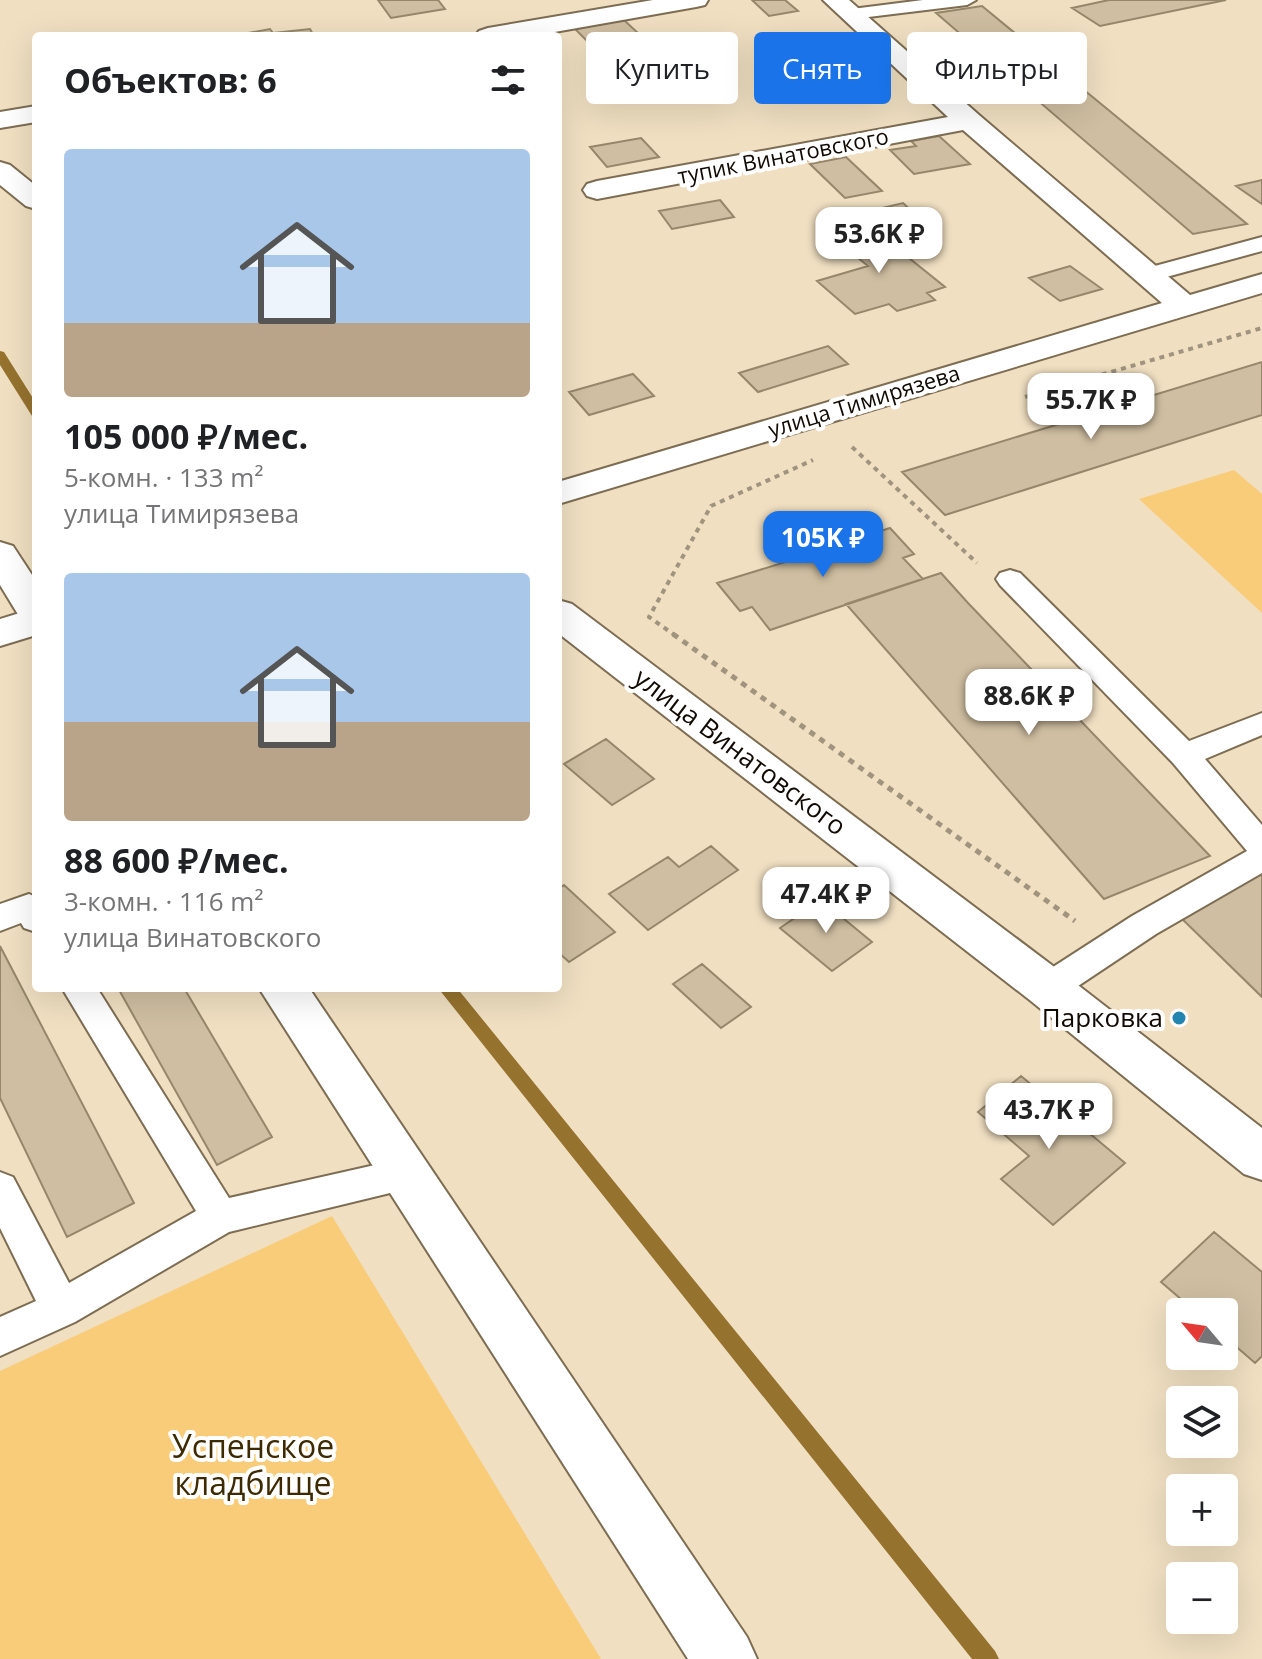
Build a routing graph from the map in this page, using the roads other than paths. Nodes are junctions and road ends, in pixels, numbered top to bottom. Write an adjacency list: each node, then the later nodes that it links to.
1 (696, 0): 4 (street)
2 (967, 0): 3 (lane)
3 (843, 7): 7 (street)
4 (511, 32)
5 (32, 115): 6 (street)
6 (0, 120)
7 (969, 121): 9 (street, тупик Винатовского); 12 (street)
8 (0, 171): 10 (street)
9 (597, 190)
10 (32, 197)
11 (1262, 244): 12 (lane)
12 (1148, 275): 14 (street)
13 (1262, 283): 14 (street, улица Тимирязева)
14 (1184, 306): 15 (street, улица Тимирязева)
15 (562, 492)
16 (0, 554): 18 (street)
17 (1010, 579): 23 (lane)
18 (32, 606)
19 (562, 616): 28 (street, улица Винатовского)
20 (32, 622): 21 (street)
21 (0, 633)
22 (1262, 723): 23 (lane)
23 (1184, 755): 24 (lane)
24 (1262, 847)
25 (1262, 858): 28 (lane)
26 (32, 912): 27 (lane)
27 (0, 918)
28 (1048, 988): 31 (street, улица Винатовского)
29 (81, 992): 34 (lane)
30 (286, 992): 32 (street)
31 (1262, 1158)
32 (406, 1174): 34 (lane); 37 (street)
33 (0, 1189): 35 (lane)
34 (220, 1217): 35 (lane)
35 (61, 1309): 36 (lane)
36 (0, 1337)
37 (725, 1659)

